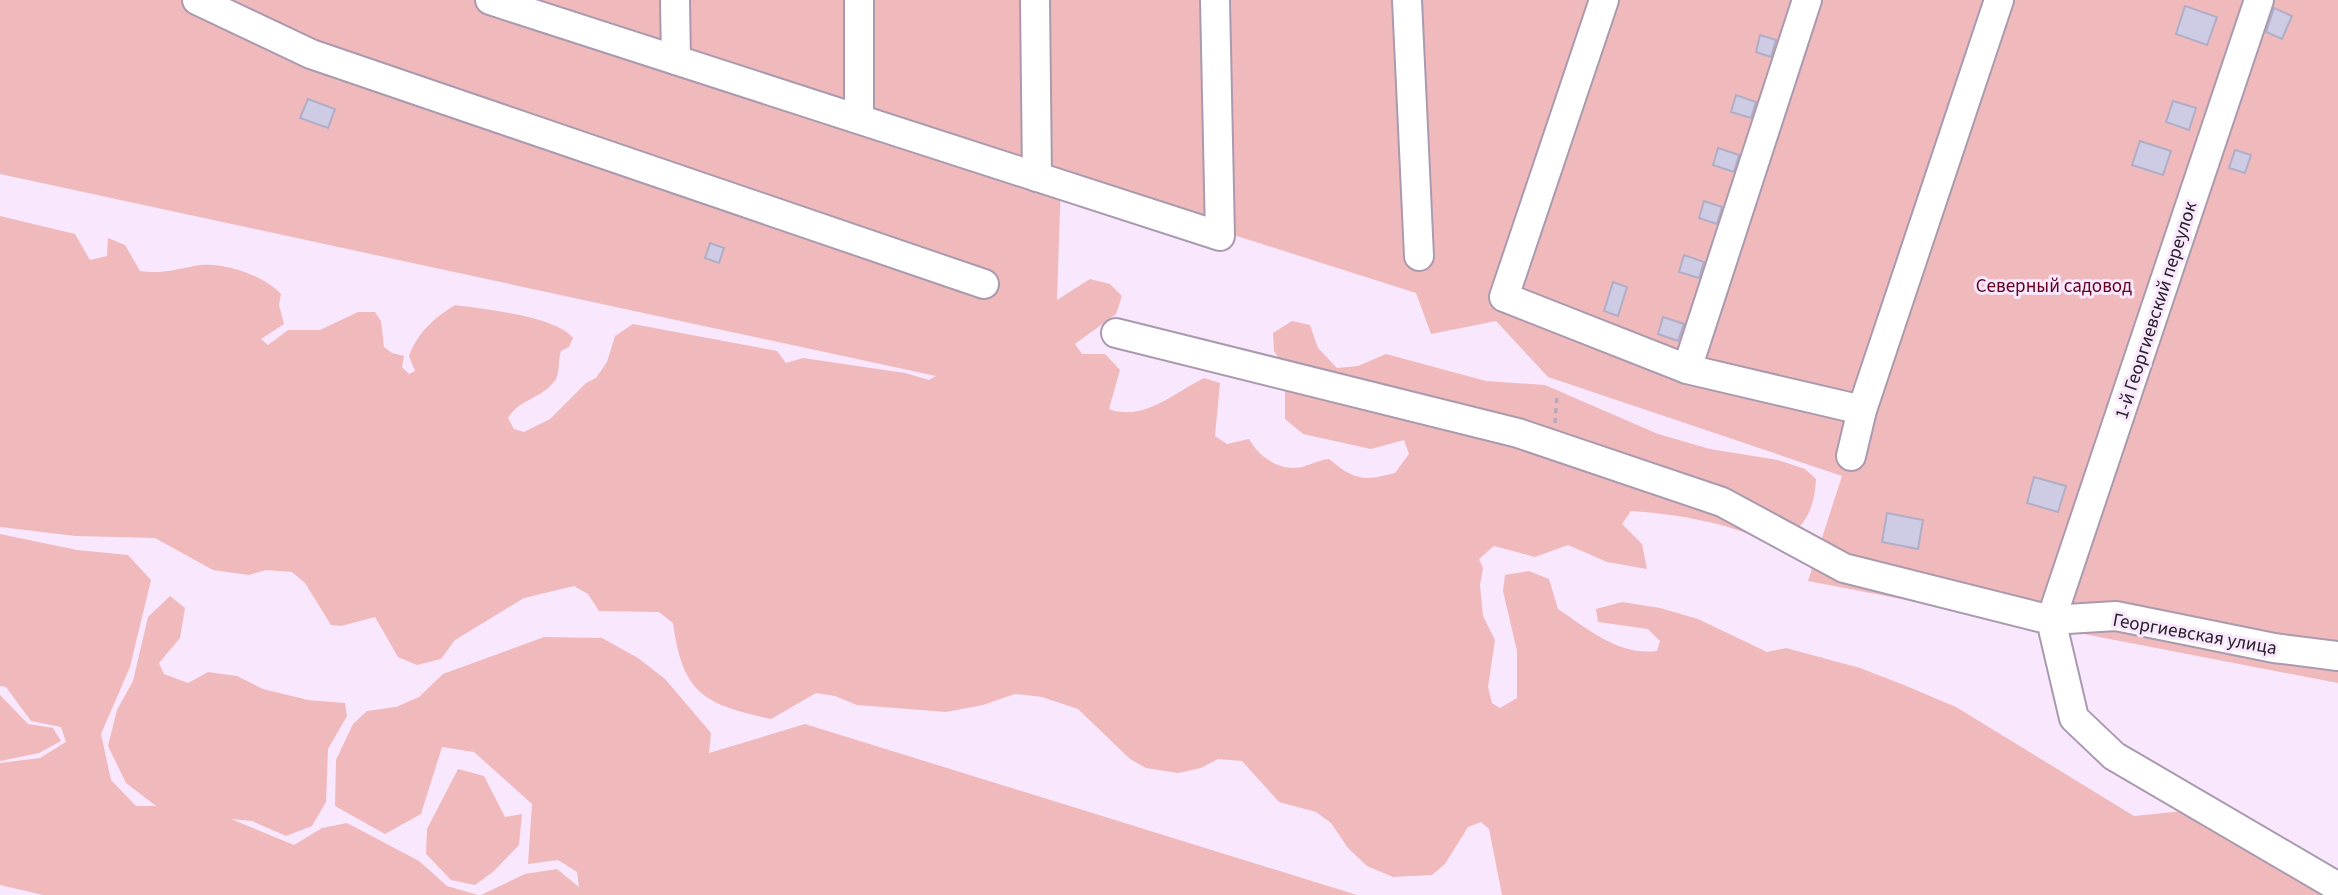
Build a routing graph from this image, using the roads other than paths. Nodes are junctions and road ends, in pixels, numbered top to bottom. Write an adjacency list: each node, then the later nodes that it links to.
1 (197, 0): 16 (street)
2 (675, 0): 12 (street)
3 (859, 0): 13 (street)
4 (1035, 0): 14 (street)
5 (1215, 0): 14 (street)
6 (1407, 0): 15 (street)
7 (1604, 0): 18 (street)
8 (1807, 0): 18 (street)
9 (1999, 0): 19 (street)
10 (2259, 0): 21 (street, 1-й Георгиевский переулок)
11 (500, 2): 12 (street)
12 (676, 60): 13 (street)
13 (859, 119): 14 (street)
14 (1037, 177)
15 (1419, 257)
16 (984, 284)
17 (1116, 333): 21 (street, Георгиевская улица)
18 (1687, 369): 19 (street)
19 (1862, 410): 20 (street)
20 (1851, 456)
21 (2051, 620): 22 (street, Георгиевская улица); 23 (street)
22 (2338, 656)
23 (2338, 887)

